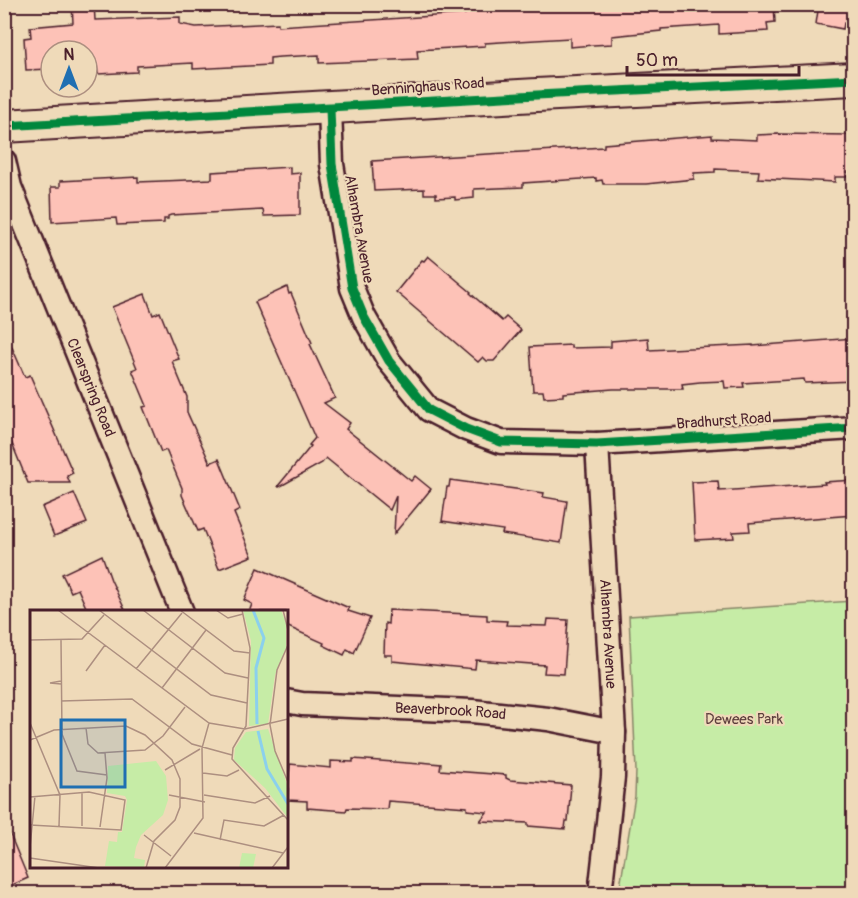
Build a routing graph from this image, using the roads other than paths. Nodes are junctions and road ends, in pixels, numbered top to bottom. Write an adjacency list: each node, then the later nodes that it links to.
1 (854, 79): 2 (street, Benninghaus Road)
2 (330, 108): 3 (street, Benninghaus Road); 6 (street, Alhambra Avenue)
3 (4, 126)
4 (4, 161): 7 (street, Clearspring Road)
5 (854, 428): 6 (street, Bradhurst Road)
6 (597, 444): 9 (street, Alhambra Avenue)
7 (181, 610)
8 (288, 701): 9 (street, Beaverbrook Road)
9 (614, 732): 10 (street, Alhambra Avenue)
10 (600, 894)

